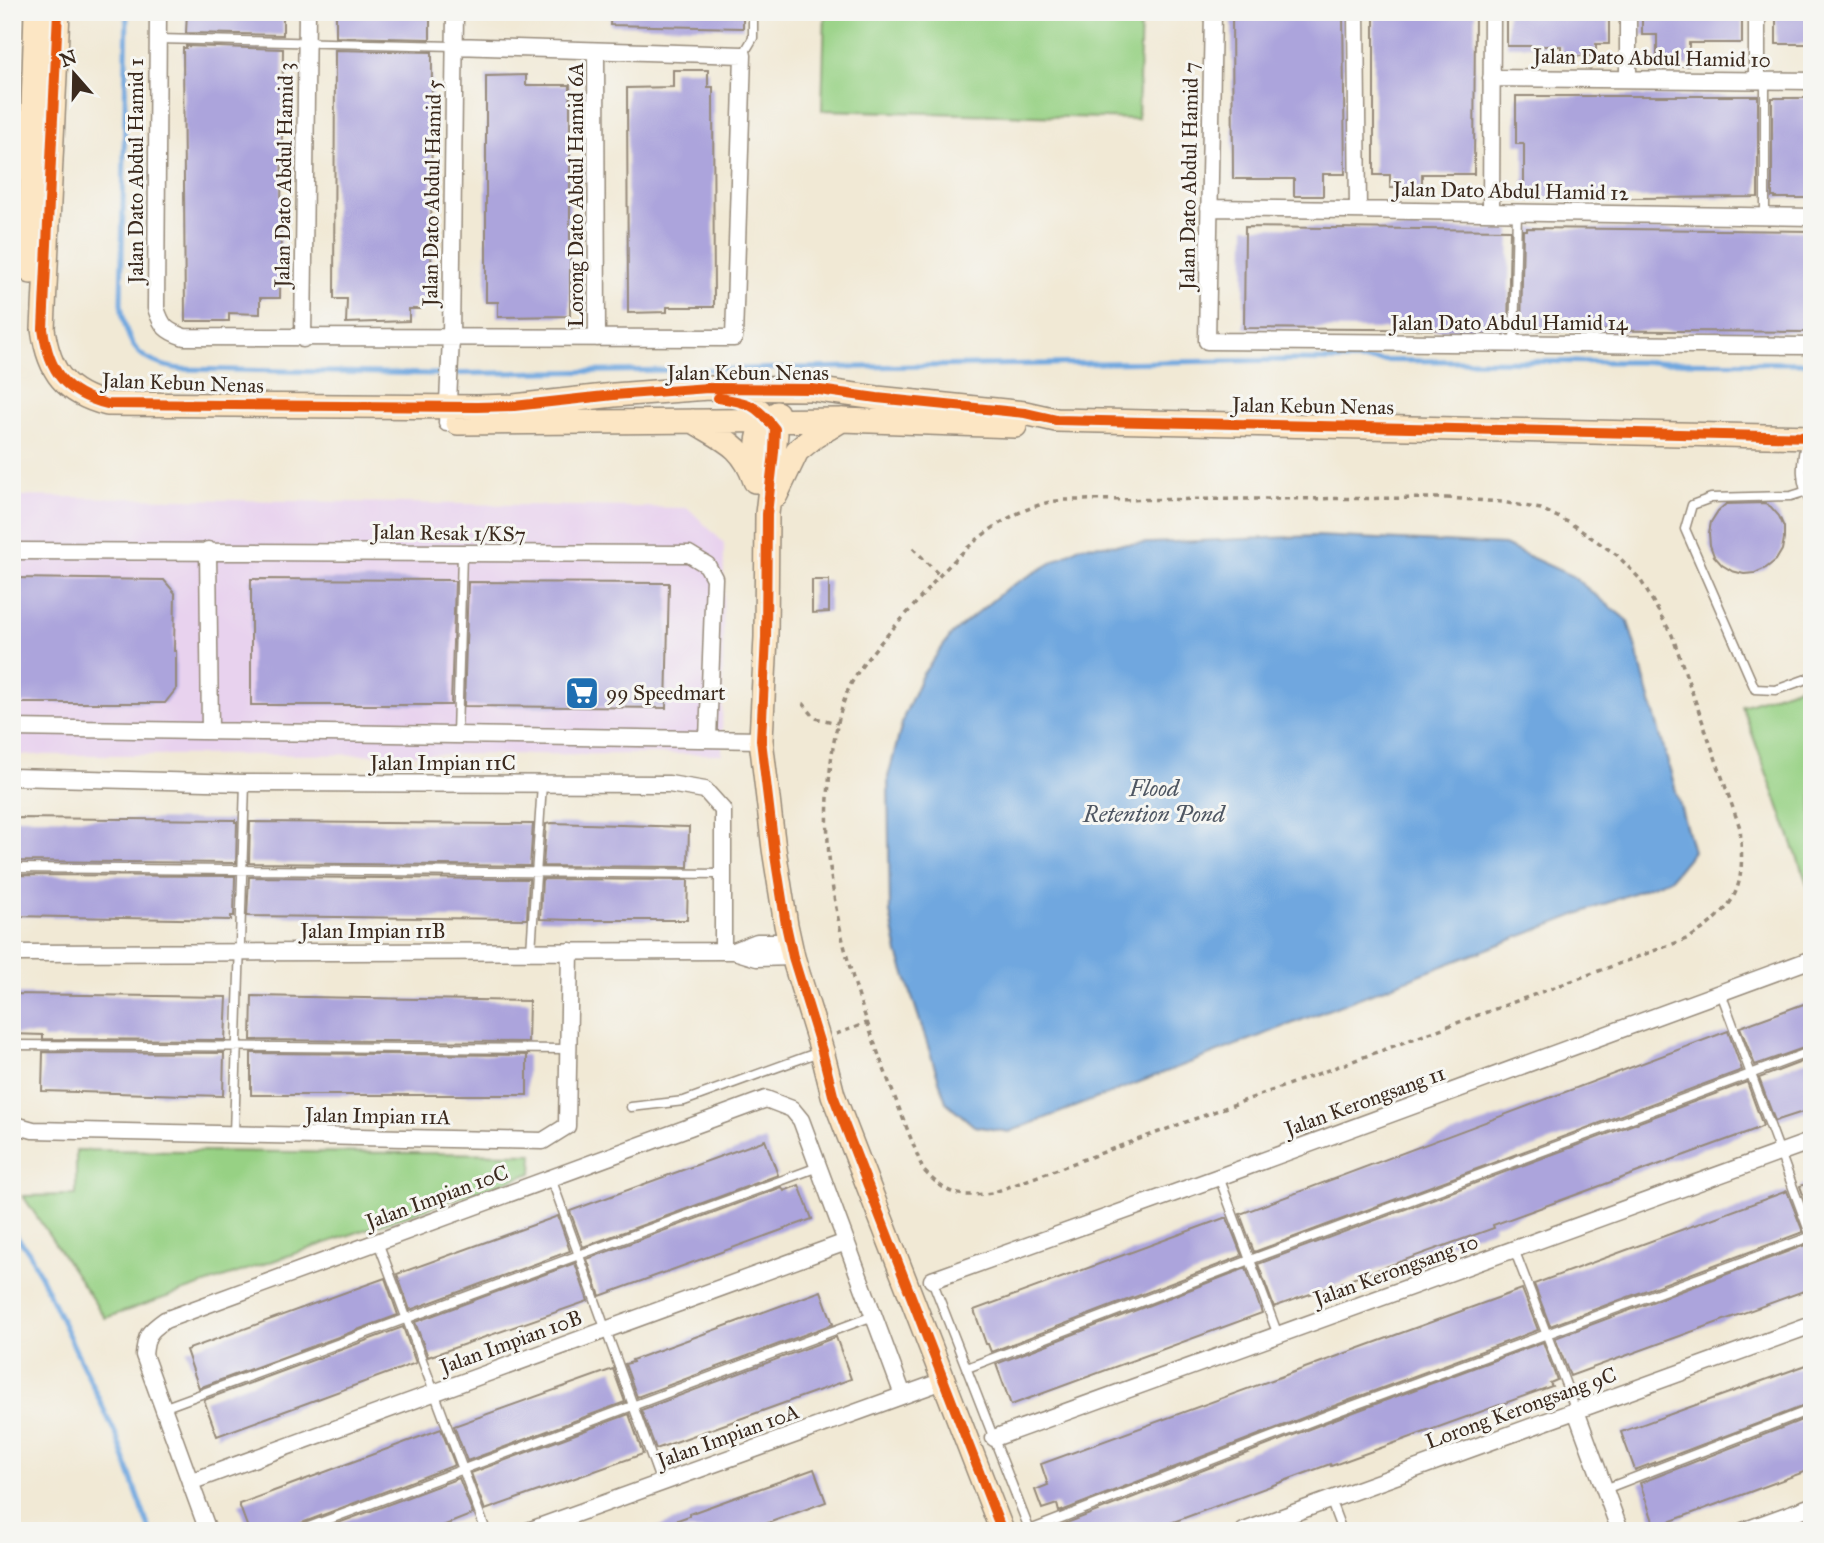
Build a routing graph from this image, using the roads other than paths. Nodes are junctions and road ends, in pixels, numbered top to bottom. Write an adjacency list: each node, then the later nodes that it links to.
1 (36, 12): 21 (street, Jalan Kebun Nenas)
2 (58, 12): 21 (street, Jalan Kebun Nenas)
3 (158, 12): 12 (street, Jalan Dato Abdul Hamid 1)
4 (307, 12): 13 (street, Jalan Dato Abdul Hamid 3)
5 (455, 12): 14 (street, Jalan Dato Abdul Hamid 5)
6 (753, 12): 16 (lane)
7 (1213, 12): 22 (street, Jalan Dato Abdul Hamid 7)
8 (1356, 12): 23 (street)
9 (1492, 12): 17 (street)
10 (1628, 12): 18 (street)
11 (1756, 12): 19 (street)
12 (158, 39): 13 (lane); 28 (street, Jalan Dato Abdul Hamid 1)
13 (306, 43): 14 (lane); 28 (street, Jalan Dato Abdul Hamid 3)
14 (454, 46): 15 (street); 29 (street, Jalan Dato Abdul Hamid 5)
15 (596, 51): 16 (street); 30 (street, Lorong Dato Abdul Hamid 6A)
16 (743, 54): 30 (street)
17 (1491, 78): 18 (street, Jalan Dato Abdul Hamid 10); 24 (street)
18 (1628, 79): 19 (street, Jalan Dato Abdul Hamid 10)
19 (1761, 80): 20 (street, Jalan Dato Abdul Hamid 10); 26 (lane)
20 (1812, 81)
21 (32, 152): 37 (street, Jalan Kebun Nenas); 39 (street, Jalan Kebun Nenas)
22 (1209, 208): 23 (street, Jalan Dato Abdul Hamid 12); 31 (street, Jalan Dato Abdul Hamid 7)
23 (1358, 210): 24 (street, Jalan Dato Abdul Hamid 12)
24 (1491, 212): 25 (street, Jalan Dato Abdul Hamid 12)
25 (1517, 212): 26 (street, Jalan Dato Abdul Hamid 12); 32 (lane)
26 (1765, 216): 27 (street, Jalan Dato Abdul Hamid 12)
27 (1812, 216)
28 (303, 338): 29 (street)
29 (451, 338): 30 (street); 34 (street, Jalan Dato Abdul Hamid 5)
30 (597, 338)
31 (1207, 341): 32 (street, Jalan Dato Abdul Hamid 14)
32 (1514, 344): 33 (street, Jalan Dato Abdul Hamid 14)
33 (1812, 346)
34 (450, 371): 37 (street); 38 (street); 39 (street, Jalan Dato Abdul Hamid 5)
35 (679, 390): 36 (street, Jalan Kebun Nenas); 38 (street, Jalan Kebun Nenas); 40 (street)
36 (877, 398): 40 (street); 42 (street, Jalan Kebun Nenas)
37 (417, 407): 39 (street, Jalan Kebun Nenas)
38 (477, 407): 39 (street, Jalan Kebun Nenas)
39 (448, 415): 43 (street, Jalan Kebun Nenas)
40 (768, 419): 41 (street, Jalan Kebun Nenas); 43 (street, Jalan Kebun Nenas); 47 (street)
41 (842, 420): 42 (street, Jalan Kebun Nenas); 47 (street)
42 (1056, 420): 44 (street, Jalan Kebun Nenas)
43 (694, 421): 47 (street)
44 (1806, 444): 45 (lane)
45 (1804, 492): 46 (lane); 51 (lane)
46 (1812, 505)
47 (767, 514): 56 (street)
48 (208, 550): 49 (street, Jalan Resak 1/KS7); 50 (street, Jalan Resak 1/KS7); 53 (street)
49 (12, 551)
50 (462, 554): 54 (lane); 55 (street, Jalan Resak 1/KS7)
51 (1812, 677)
52 (12, 728): 53 (street)
53 (210, 731): 54 (street)
54 (457, 735): 55 (street)
55 (708, 739): 56 (street)
56 (761, 740): 64 (street)
57 (12, 777): 58 (street, Jalan Impian 11C)
58 (245, 783): 59 (street, Jalan Impian 11C); 61 (lane)
59 (542, 784): 62 (lane); 63 (street, Jalan Impian 11C)
60 (12, 868): 61 (lane)
61 (242, 870): 62 (lane); 68 (lane)
62 (537, 873): 63 (lane); 65 (lane)
63 (723, 874): 67 (street, Jalan Impian 11C)
64 (792, 949): 67 (street, Jalan Impian 11B); 74 (street)
65 (531, 951): 66 (street, Jalan Impian 11B); 68 (street, Jalan Impian 11B)
66 (570, 951): 67 (street, Jalan Impian 11B); 75 (street, Jalan Impian 11A)
67 (729, 951)
68 (239, 952): 69 (street, Jalan Impian 11B); 73 (lane)
69 (12, 953)
70 (1812, 959): 71 (street, Jalan Kerongsang 11)
71 (1721, 992): 77 (lane); 84 (street, Jalan Kerongsang 11)
72 (12, 1045): 73 (lane)
73 (236, 1046): 75 (lane); 80 (lane)
74 (820, 1046): 78 (lane); 100 (street)
75 (569, 1049): 80 (street, Jalan Impian 11A)
76 (1812, 1051): 77 (lane)
77 (1750, 1073): 82 (lane); 91 (lane)
78 (631, 1107)
79 (12, 1121): 80 (street, Jalan Impian 11A)
80 (234, 1134)
81 (1812, 1141): 82 (street, Jalan Kerongsang 10)
82 (1779, 1153): 86 (lane); 89 (street, Jalan Kerongsang 10)
83 (818, 1167): 85 (street, Jalan Impian 10C); 88 (street); 90 (lane)
84 (1219, 1177): 91 (lane); 92 (street, Jalan Kerongsang 11)
85 (551, 1178): 87 (street, Jalan Impian 10C); 90 (lane)
86 (1811, 1237): 97 (lane)
87 (378, 1242): 94 (lane); 104 (street, Jalan Impian 10C)
88 (846, 1242): 93 (street); 96 (street, Jalan Impian 10B)
89 (1514, 1249): 97 (lane); 98 (street, Jalan Kerongsang 10)
90 (579, 1255): 94 (lane); 96 (lane)
91 (1250, 1260): 98 (lane); 99 (lane)
92 (932, 1280): 99 (lane)
93 (873, 1316): 102 (street); 103 (lane)
94 (407, 1319): 101 (lane); 104 (lane)
95 (1812, 1325): 106 (street, Lorong Kerongsang 9C)
96 (606, 1330): 101 (street, Jalan Impian 10B); 103 (lane)
97 (1547, 1334): 106 (lane); 119 (lane)
98 (1278, 1335): 107 (street, Jalan Kerongsang 10)
99 (967, 1368): 107 (lane)
100 (943, 1381): 102 (street, Jalan Impian 10A); 118 (street)
101 (435, 1393): 108 (lane); 109 (street, Jalan Impian 10B)
102 (903, 1395): 110 (street, Jalan Impian 10A)
103 (633, 1406): 108 (lane); 110 (lane)
104 (163, 1408): 109 (street)
105 (1812, 1409): 111 (lane)
106 (1576, 1410): 111 (street); 112 (street, Lorong Kerongsang 9C)
107 (994, 1438): 119 (lane)
108 (463, 1469): 115 (lane); 116 (lane)
109 (190, 1482): 114 (street)
110 (661, 1483): 117 (street, Jalan Impian 10A)
111 (1605, 1489): 122 (street)
112 (1331, 1499): 120 (street, Lorong Kerongsang 9C); 121 (lane)
113 (1812, 1506): 123 (street)
114 (208, 1531)
115 (298, 1531)
116 (486, 1531)
117 (527, 1531)
118 (1002, 1531)
119 (1030, 1531)
120 (1244, 1531)
121 (1342, 1531)
122 (1620, 1531)
123 (1743, 1531)

